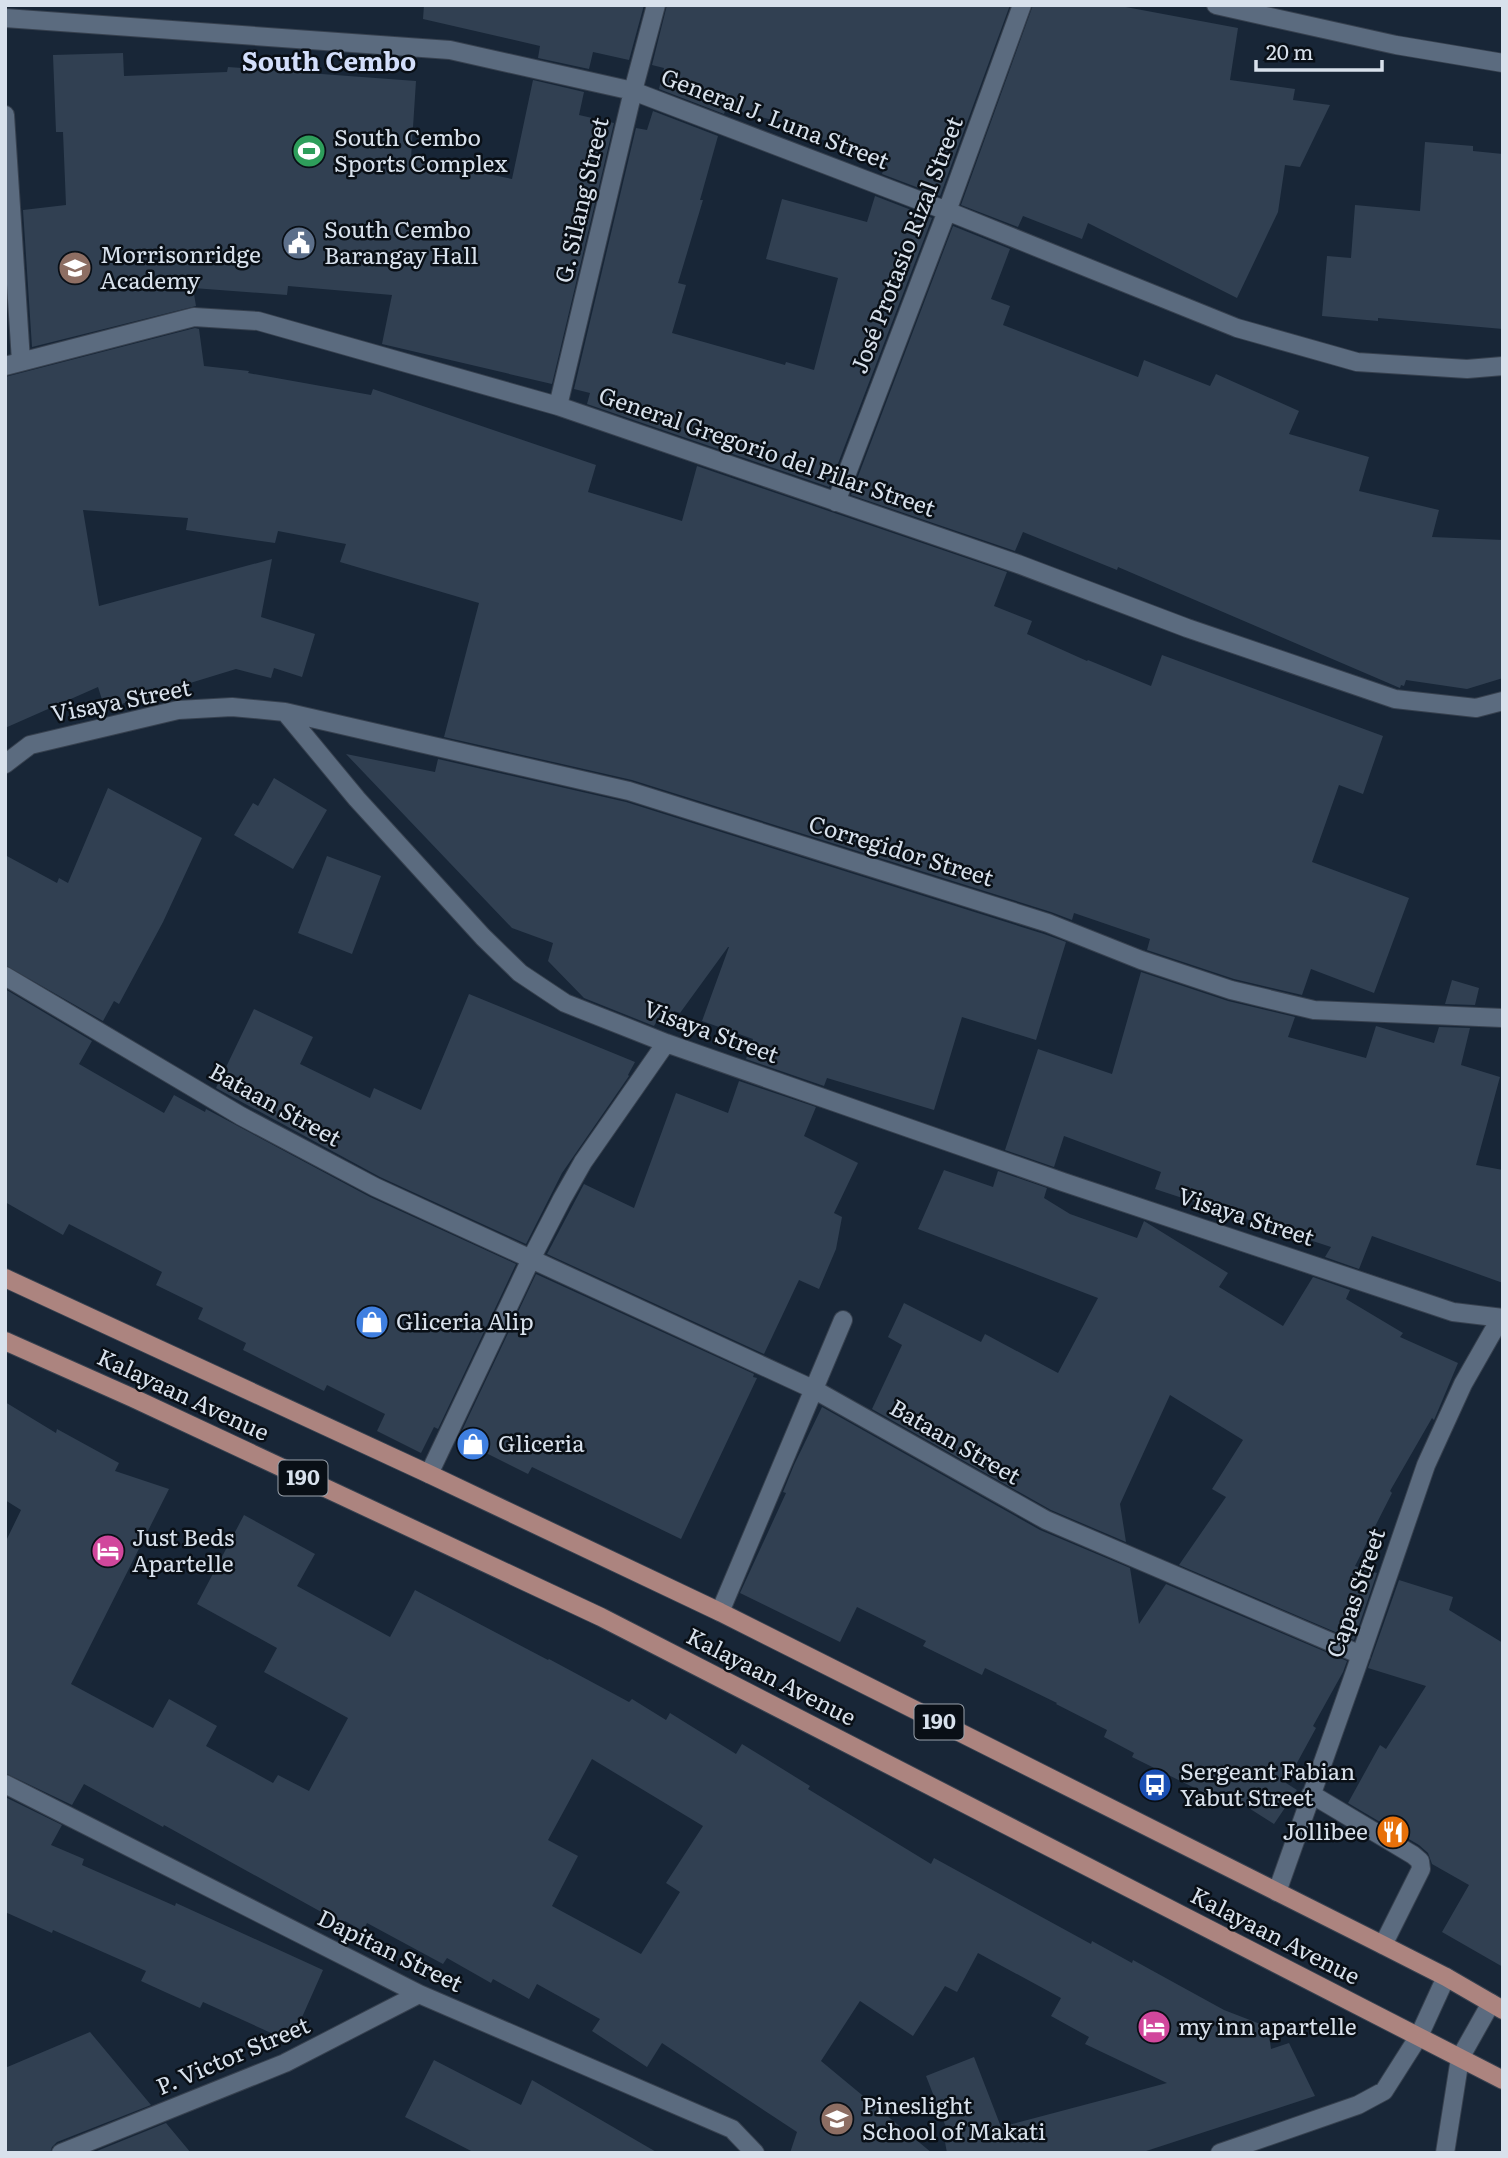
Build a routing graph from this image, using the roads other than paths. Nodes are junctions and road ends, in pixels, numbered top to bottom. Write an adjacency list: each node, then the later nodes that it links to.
1 (656, 5): 6 (street, G. Silang Street)
2 (1022, 5): 8 (street, José Protasio Rizal Street)
3 (1216, 5): 5 (street)
4 (5, 18): 6 (street, General J. Luna Street)
5 (1503, 63)
6 (633, 91): 8 (street, General J. Luna Street); 11 (street, G. Silang Street)
7 (5, 115): 9 (street)
8 (947, 211): 10 (street, General J. Luna Street); 12 (street, José Protasio Rizal Street)
9 (13, 363): 11 (street, General Gregorio del Pilar Street)
10 (1503, 366)
11 (558, 406): 12 (street, General Gregorio del Pilar Street)
12 (836, 502): 13 (street, General Gregorio del Pilar Street)
13 (1503, 701)
14 (285, 712): 15 (street, Visaya Street); 17 (street, Corregidor Street); 18 (street, Visaya Street)
15 (5, 764)
16 (5, 976): 19 (street, Bataan Street)
17 (1503, 1018)
18 (666, 1043): 19 (street); 21 (street, Visaya Street)
19 (531, 1259): 24 (street, Bataan Street); 25 (street)
20 (5, 1278): 25 (main road, Kalayaan Avenue / 190)
21 (1501, 1318): 27 (street, Capas Street)
22 (843, 1320): 24 (street)
23 (5, 1341): 35 (main road, Kalayaan Avenue / 190)
24 (815, 1390): 26 (street); 27 (street, Bataan Street)
25 (429, 1474): 26 (main road, Kalayaan Avenue / 190)
26 (720, 1612): 30 (main road, Kalayaan Avenue / 190)
27 (1361, 1655): 29 (street, Capas Street)
28 (5, 1784): 33 (street, Dapitan Street)
29 (1311, 1794): 30 (street, Capas Street); 31 (street)
30 (1277, 1892): 31 (main road, Kalayaan Avenue / 190)
31 (1383, 1945): 32 (main road, Kalayaan Avenue / 190)
32 (1446, 1977): 34 (main road, Kalayaan Avenue / 190); 35 (street)
33 (419, 1994): 38 (street, P. Victor Street); 39 (street, Dapitan Street)
34 (1497, 2006): 36 (street)
35 (1419, 2036): 36 (main road, Kalayaan Avenue / 190); 40 (street)
36 (1460, 2057): 37 (main road, Kalayaan Avenue / 190); 41 (street)
37 (1503, 2080)
38 (61, 2153)
39 (755, 2153)
40 (1220, 2153)
41 (1445, 2153)

